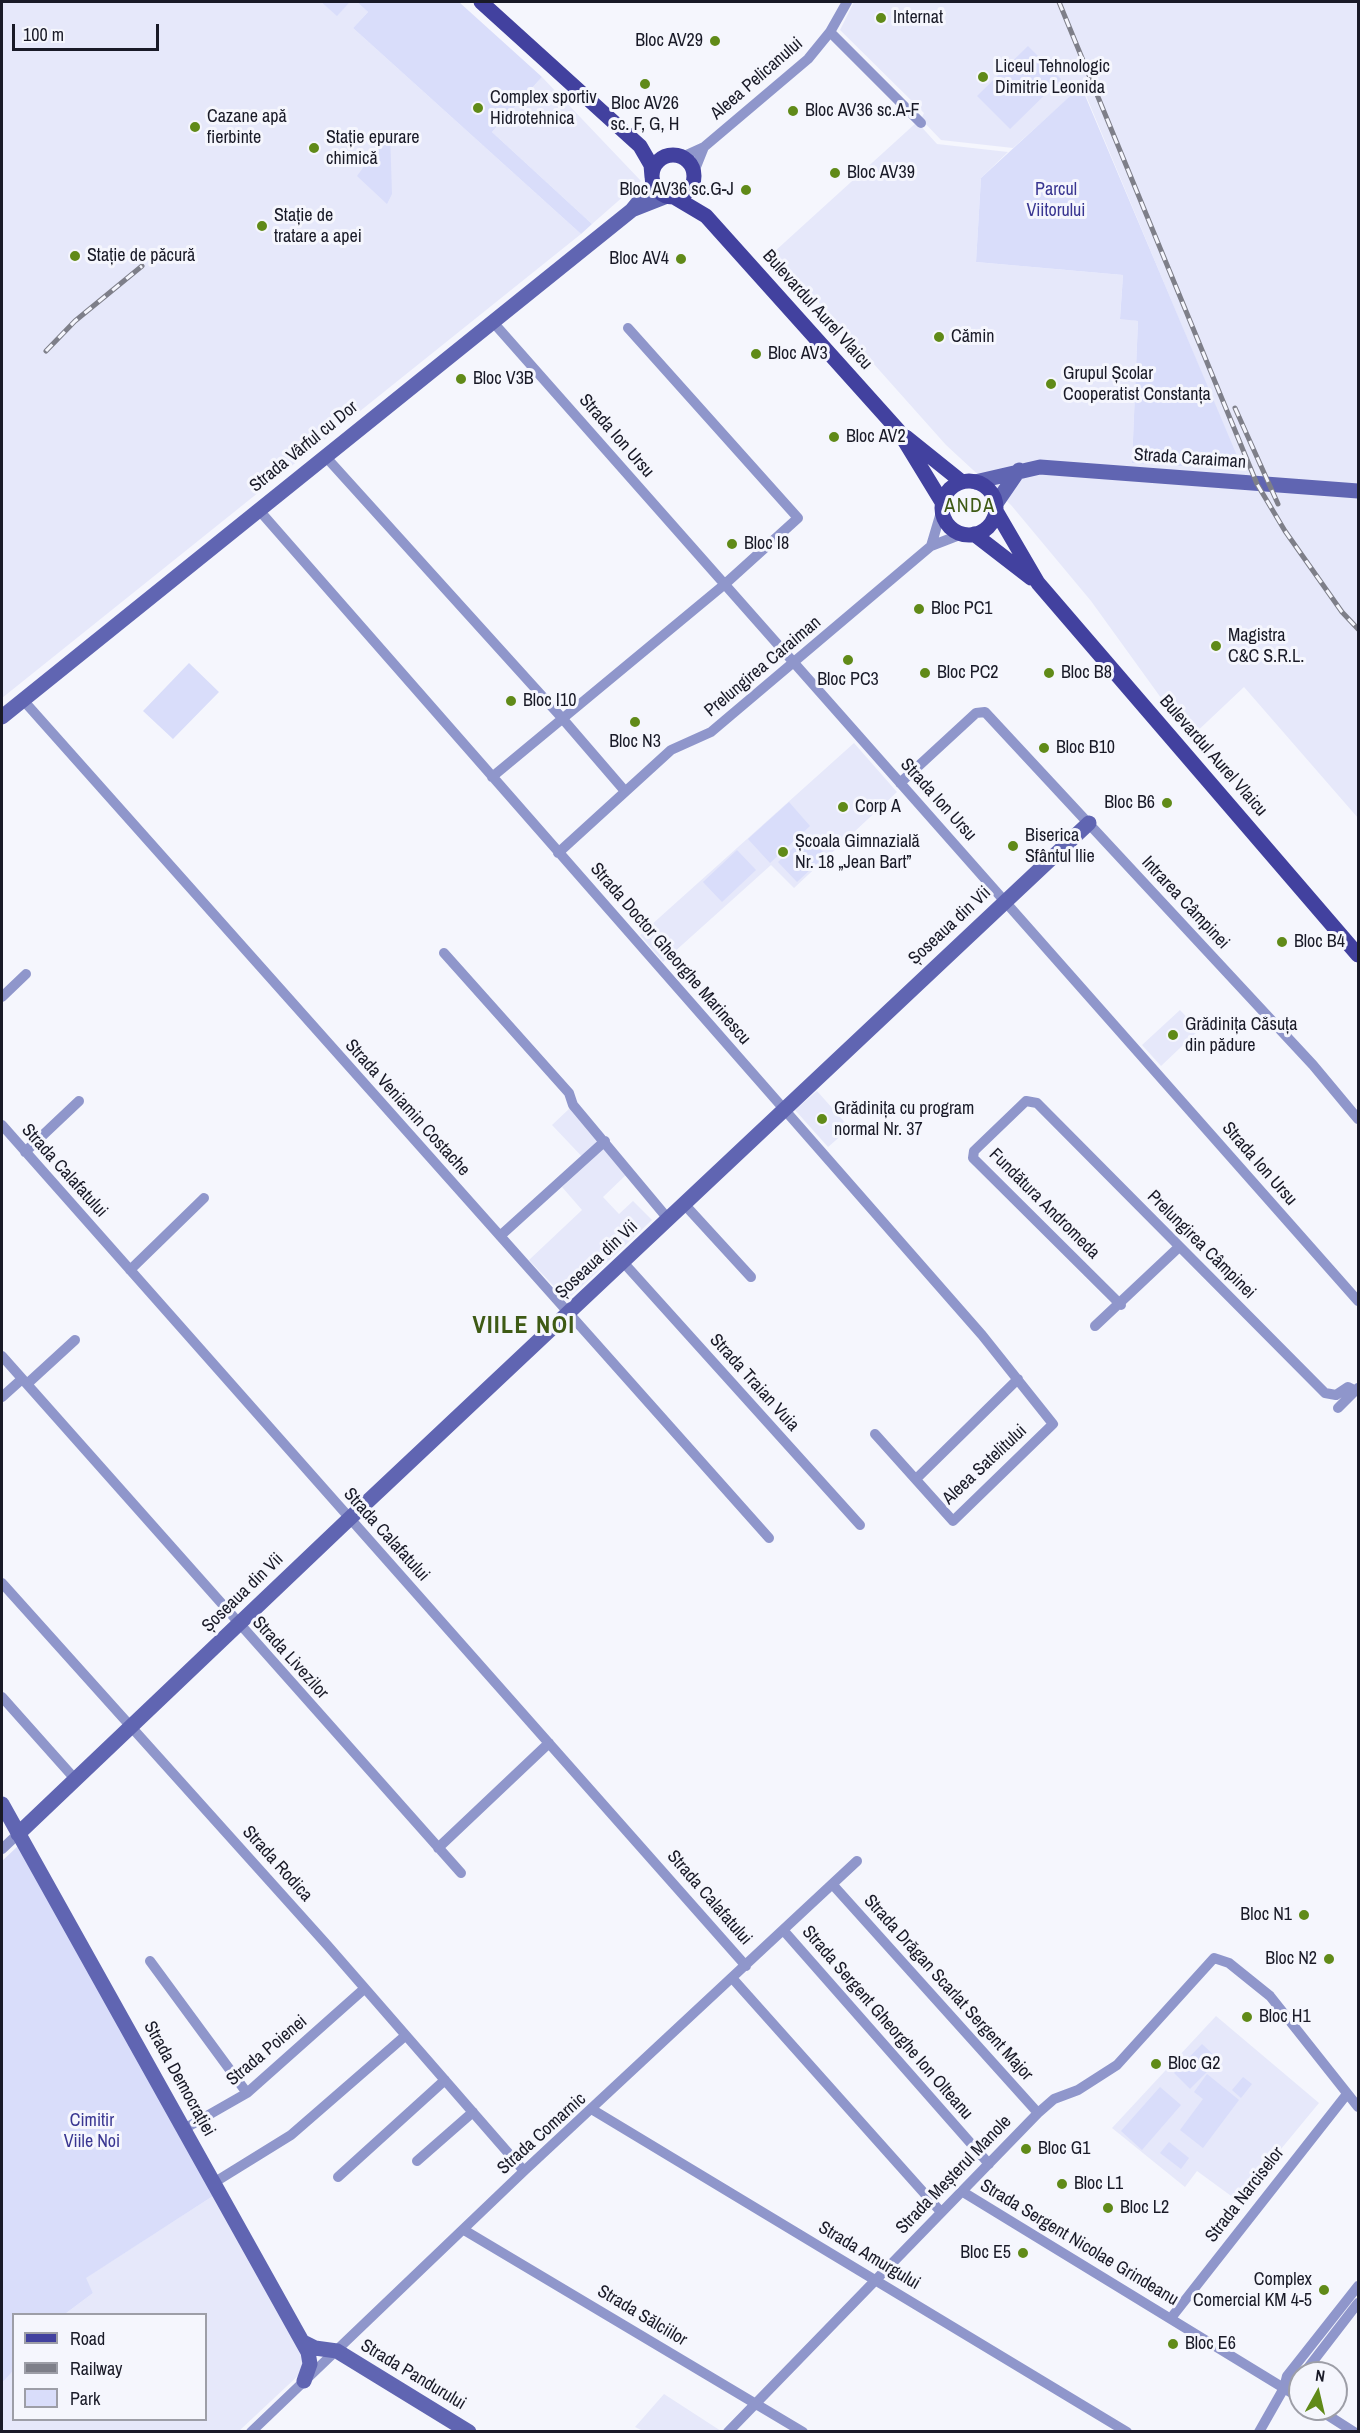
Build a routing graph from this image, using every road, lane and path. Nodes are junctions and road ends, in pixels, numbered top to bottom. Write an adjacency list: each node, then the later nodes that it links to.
1 (847, 2): 3 (street, Aleea Pelicanului)
2 (490, 4): 5 (main road)
3 (830, 32): 4 (street); 6 (street, Aleea Pelicanului)
4 (921, 123)
5 (640, 146): 7 (main road); 9 (main road)
6 (704, 147): 7 (street, Aleea Pelicanului); 8 (street, Aleea Pelicanului)
7 (675, 156): 8 (main road); 9 (main road)
8 (694, 176): 10 (main road); 12 (main road, Bulevardul Aurel Vlaicu)
9 (653, 180): 10 (main road); 11 (street, Strada Vârful cu Dor)
10 (671, 197): 11 (street, Strada Vârful cu Dor); 12 (main road, Bulevardul Aurel Vlaicu)
11 (632, 210): 13 (street, Strada Vârful cu Dor)
12 (706, 216): 15 (main road, Bulevardul Aurel Vlaicu)
13 (492, 321): 16 (street, Strada Vârful cu Dor); 26 (street, Strada Ion Ursu)
14 (628, 328): 26 (street)
15 (898, 430): 18 (main road, Bulevardul Aurel Vlaicu); 20 (main road, Bulevardul Aurel Vlaicu)
16 (325, 456): 22 (street, Strada Vârful cu Dor); 30 (street)
17 (1019, 470): 18 (street, Strada Caraiman); 19 (street, Strada Caraiman); 21 (street)
18 (969, 482): 20 (main road); 21 (main road)
19 (1359, 491)
20 (942, 506): 23 (main road); 24 (street)
21 (996, 508): 23 (main road); 25 (main road, Bulevardul Aurel Vlaicu)
22 (258, 509): 28 (street, Strada Vârful cu Dor); 31 (street, Strada Doctor Gheorghe Marinescu)
23 (968, 534): 24 (street, Prelungirea Caraiman); 25 (main road, Bulevardul Aurel Vlaicu)
24 (931, 546): 27 (street, Prelungirea Caraiman)
25 (1038, 583): 38 (main road, Bulevardul Aurel Vlaicu)
26 (724, 584): 27 (street, Strada Ion Ursu); 30 (street)
27 (794, 662): 32 (street, Strada Ion Ursu); 33 (street, Prelungirea Caraiman)
28 (23, 699): 29 (street, Strada Vârful cu Dor); 51 (street, Strada Veniamin Costache)
29 (2, 717)
30 (562, 718): 31 (street); 33 (street)
31 (492, 777): 35 (street, Strada Doctor Gheorghe Marinescu)
32 (900, 783): 34 (street, Intrarea Câmpinei); 36 (street, Strada Ion Ursu)
33 (624, 790): 35 (street, Prelungirea Caraiman)
34 (1089, 824): 36 (street, Șoseaua din Vii); 44 (street, Intrarea Câmpinei)
35 (558, 853): 43 (street, Strada Doctor Gheorghe Marinescu)
36 (1005, 901): 43 (street, Șoseaua din Vii); 56 (street, Strada Ion Ursu)
37 (444, 953): 46 (street)
38 (1359, 955)
39 (26, 974): 40 (street)
40 (2, 996)
41 (79, 1101): 47 (street)
42 (1026, 1101): 52 (street, Prelungirea Câmpinei); 57 (street, Fundătura Andromeda)
43 (784, 1109): 49 (street, Șoseaua din Vii); 62 (street, Strada Doctor Gheorghe Marinescu)
44 (1359, 1119)
45 (2, 1125): 47 (street, Strada Calafatului)
46 (605, 1141): 50 (street); 51 (street)
47 (25, 1152): 54 (street, Strada Calafatului)
48 (204, 1198): 54 (street)
49 (685, 1205): 50 (street, Șoseaua din Vii); 55 (street)
50 (669, 1220): 53 (street, Șoseaua din Vii)
51 (500, 1236): 58 (street, Strada Veniamin Costache)
52 (1179, 1247): 57 (street); 64 (street, Prelungirea Câmpinei)
53 (623, 1262): 58 (street, Șoseaua din Vii); 71 (street, Strada Traian Vuia)
54 (130, 1270): 70 (street, Strada Calafatului)
55 (751, 1277)
56 (1359, 1301)
57 (1121, 1305): 59 (street)
58 (568, 1313): 70 (street, Șoseaua din Vii); 72 (street, Strada Veniamin Costache)
59 (1095, 1326)
60 (75, 1340): 63 (street)
61 (2, 1356): 63 (street, Strada Livezilor)
62 (1018, 1379): 67 (street, Strada Doctor Gheorghe Marinescu); 69 (street)
63 (24, 1381): 65 (street); 74 (street, Strada Livezilor)
64 (1357, 1390): 66 (street)
65 (2, 1397)
66 (1338, 1408)
67 (1053, 1424): 69 (street, Aleea Satelitului)
68 (875, 1434): 69 (street)
69 (916, 1479)
70 (349, 1519): 74 (street, Șoseaua din Vii); 77 (street, Strada Calafatului)
71 (860, 1525)
72 (769, 1538)
73 (2, 1582): 76 (street, Strada Rodica)
74 (238, 1624): 76 (street, Șoseaua din Vii); 81 (street, Strada Livezilor)
75 (2, 1697): 78 (street)
76 (130, 1727): 78 (street, Șoseaua din Vii); 90 (street, Strada Rodica)
77 (549, 1743): 81 (street); 88 (street, Strada Calafatului)
78 (75, 1779): 80 (street, Șoseaua din Vii)
79 (2, 1804): 80 (street, Strada Democrației)
80 (18, 1834): 82 (street, Șoseaua din Vii); 99 (street, Strada Democrației)
81 (438, 1848): 84 (street, Strada Livezilor)
82 (2, 1849)
83 (857, 1861): 85 (street, Strada Comarnic)
84 (460, 1873)
85 (833, 1885): 86 (street, Strada Comarnic); 98 (street, Strada Drăgan Scarlat Sergent Major)
86 (783, 1930): 88 (street, Strada Comarnic); 101 (street, Strada Sergent Gheorghe Ion Olteanu)
87 (150, 1961): 93 (street)
88 (746, 1966): 89 (street, Strada Comarnic)
89 (732, 1979): 96 (street, Strada Comarnic); 106 (street)
90 (364, 1989): 91 (street, Strada Rodica); 93 (street, Strada Poienei)
91 (405, 2036): 92 (street, Strada Rodica); 104 (street)
92 (445, 2080): 97 (street, Strada Rodica); 103 (street)
93 (247, 2093): 99 (street, Strada Poienei)
94 (1347, 2094): 95 (street); 98 (street, Strada Meșterul Manole); 111 (street, Strada Narciselor)
95 (1359, 2107)
96 (593, 2110): 102 (street, Strada Comarnic); 108 (street, Strada Amurgului)
97 (473, 2112): 100 (street); 102 (street, Strada Rodica)
98 (1038, 2113): 101 (street, Strada Meșterul Manole)
99 (184, 2129): 104 (street, Strada Democrației)
100 (417, 2161)
101 (989, 2164): 105 (street, Strada Meșterul Manole)
102 (524, 2171): 107 (street, Strada Comarnic)
103 (338, 2177)
104 (215, 2182): 112 (street, Strada Democrației)
105 (963, 2192): 106 (street, Strada Meșterul Manole); 111 (street, Strada Sergent Nicolae Grindeanu)
106 (941, 2212): 108 (street, Strada Meșterul Manole)
107 (464, 2230): 113 (street, Strada Comarnic); 119 (street, Strada Sălciilor)
108 (875, 2279): 119 (street, Strada Meșterul Manole); 125 (street, Strada Amurgului)
109 (1359, 2286): 117 (street)
110 (1359, 2303): 114 (street)
111 (1171, 2318): 117 (street, Strada Sergent Nicolae Grindeanu)
112 (303, 2342): 113 (street); 115 (street, Strada Democrației)
113 (337, 2351): 115 (street, Strada Comarnic); 122 (street, Strada Pandurului)
114 (1313, 2361)
115 (304, 2381): 121 (street, Strada Comarnic)
116 (1288, 2386): 117 (street)
117 (1284, 2388): 118 (street, Strada Sergent Nicolae Grindeanu); 126 (street)
118 (1288, 2390)
119 (755, 2403): 123 (street, Strada Meșterul Manole); 124 (street, Strada Sălciilor)
120 (1337, 2421): 127 (street)
121 (251, 2432)
122 (469, 2432)
123 (728, 2432)
124 (803, 2432)
125 (1127, 2432)
126 (1259, 2432)
127 (1354, 2432)

